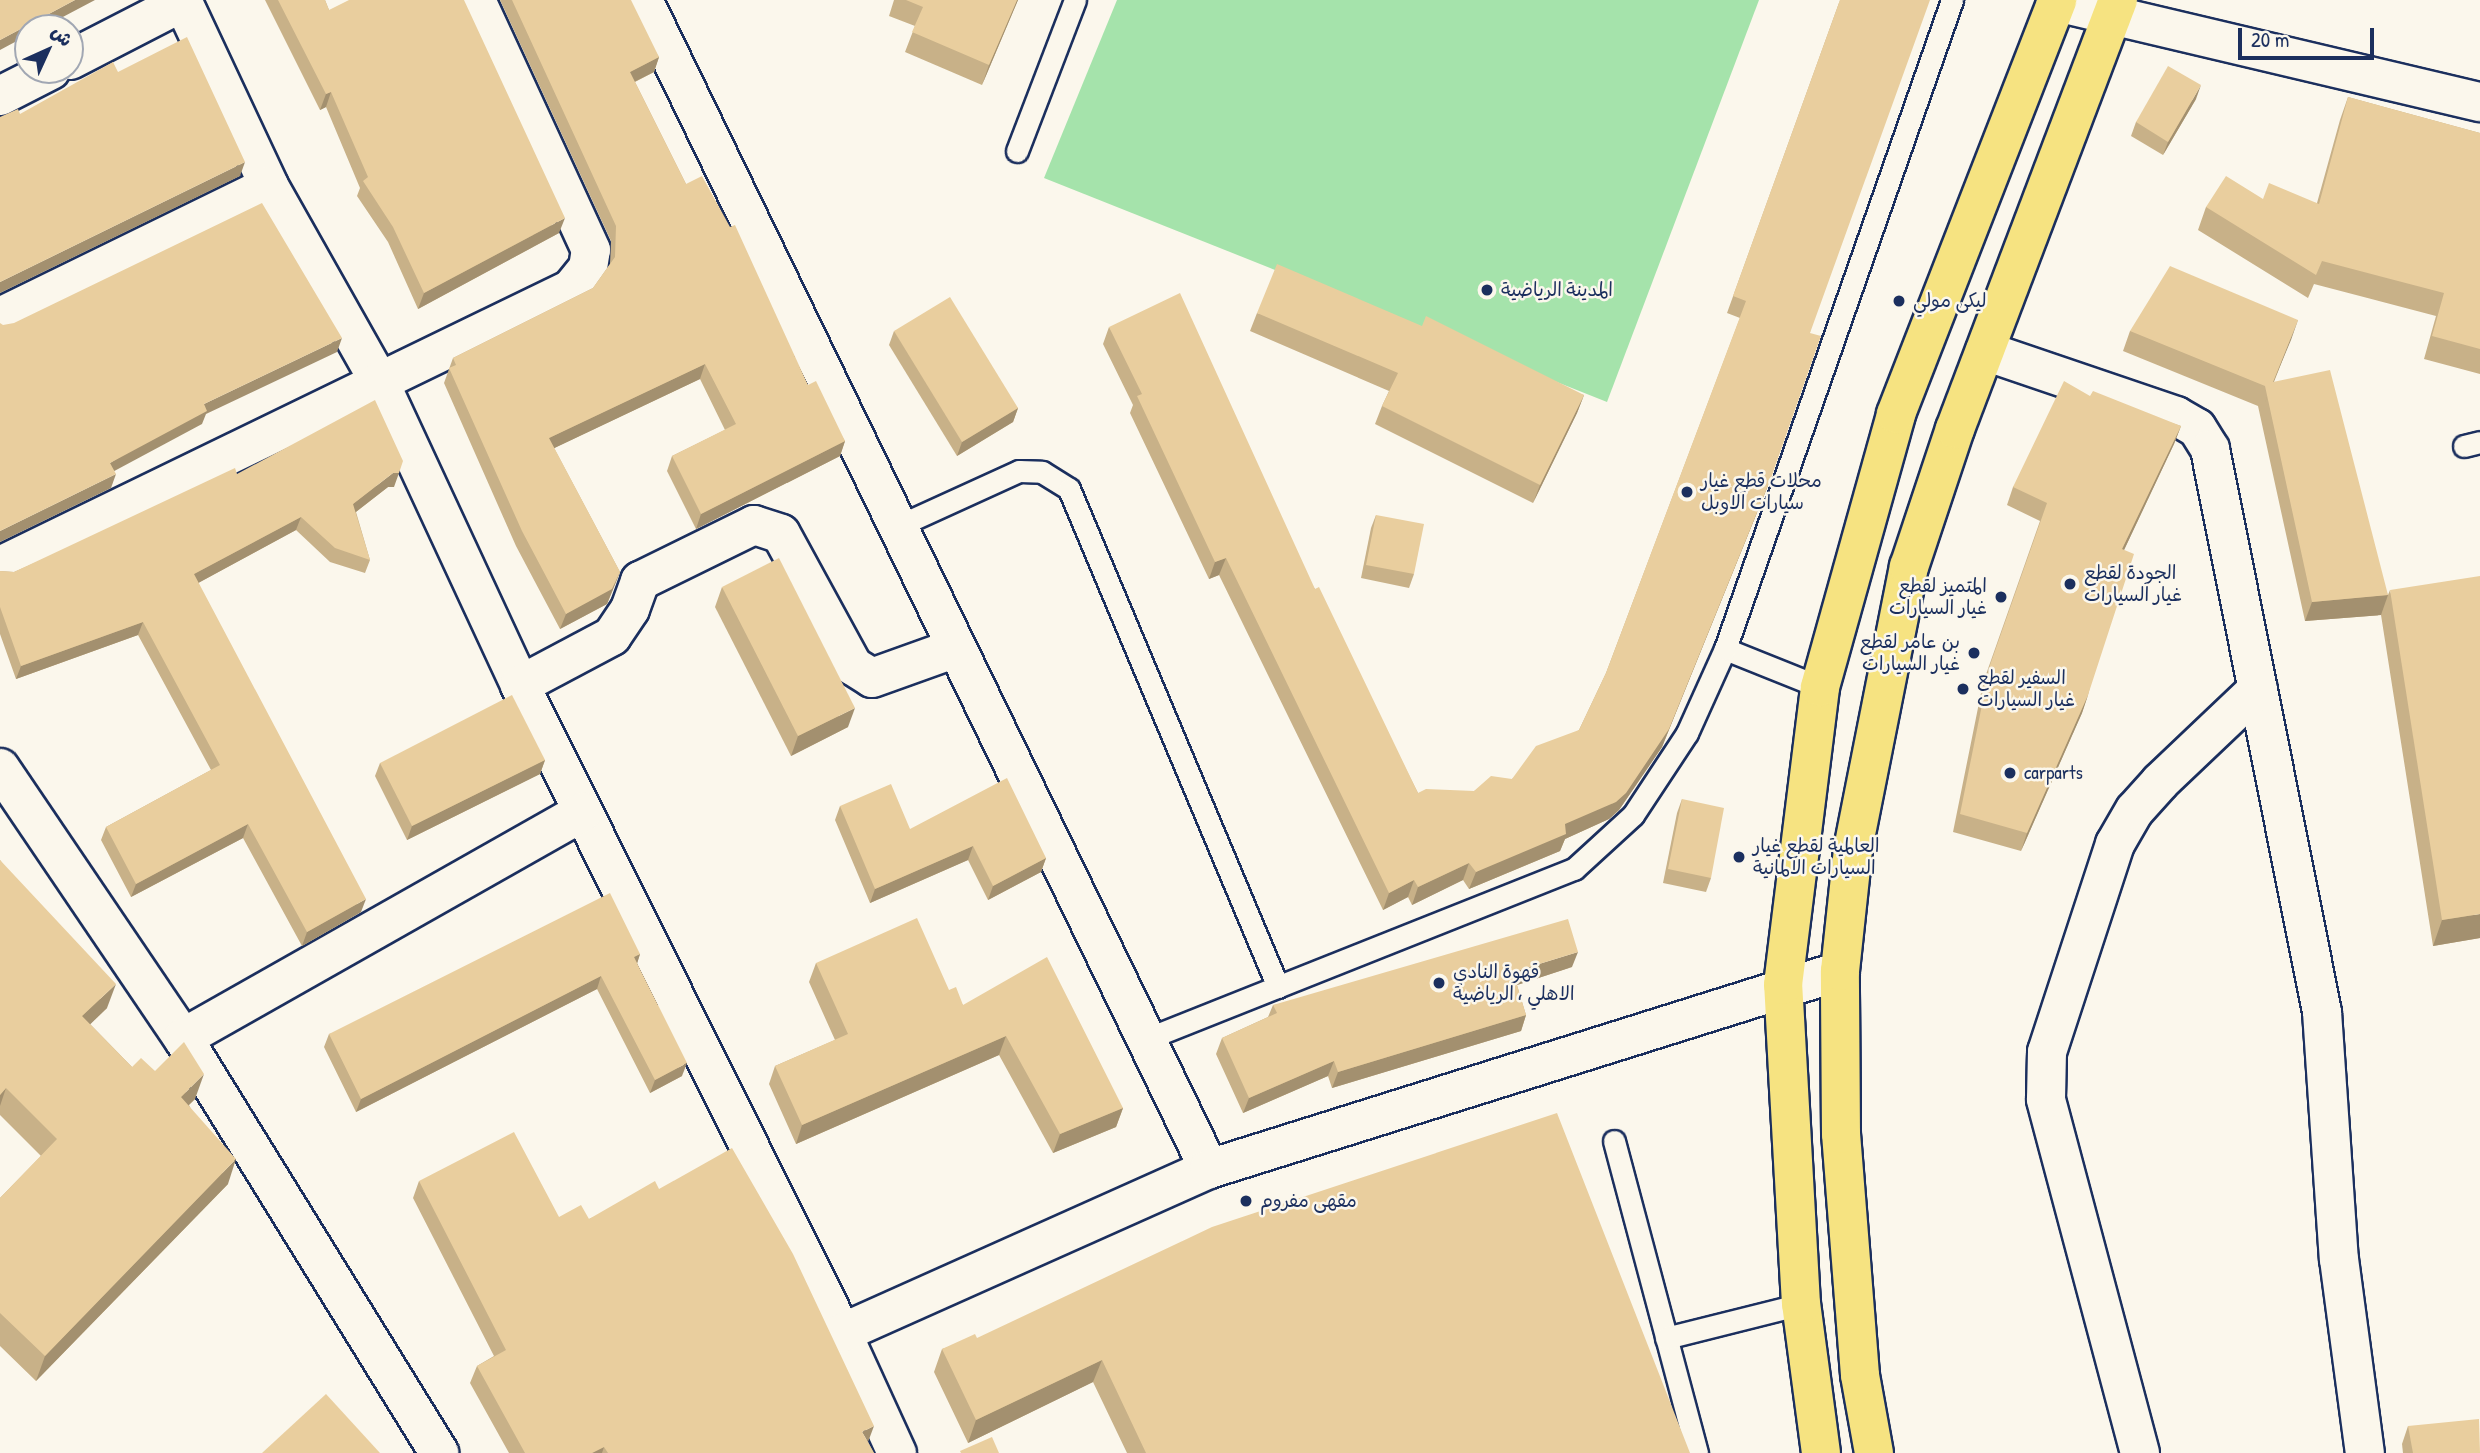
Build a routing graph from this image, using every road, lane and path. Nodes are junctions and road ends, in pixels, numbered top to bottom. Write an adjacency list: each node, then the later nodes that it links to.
1 (476, 0): 16 (street)
2 (643, 0): 17 (street)
3 (1075, 0): 12 (lane)
4 (1952, 0): 20 (lane)
5 (182, 1): 8 (street); 13 (street)
6 (2056, 1): 7 (street); 22 (highway)
7 (2115, 9): 11 (street); 15 (highway)
8 (84, 53)
9 (24, 84): 10 (street)
10 (0, 96)
11 (2480, 102)
12 (1017, 150)
13 (269, 186): 14 (street); 16 (street)
14 (0, 317)
15 (1985, 351): 23 (street); 26 (highway)
16 (379, 382): 18 (street); 21 (street)
17 (897, 527): 19 (street); 28 (lane)
18 (0, 566)
19 (956, 648): 21 (street); 30 (street)
20 (1725, 649): 22 (lane); 28 (lane)
21 (520, 685): 25 (street)
22 (1820, 687): 27 (highway)
23 (2258, 689): 41 (street); 42 (street)
24 (0, 768): 29 (street)
25 (583, 812): 29 (street); 34 (street)
26 (1840, 971): 27 (street); 40 (highway)
27 (1783, 985): 32 (street); 33 (highway)
28 (1278, 987): 30 (lane)
29 (183, 1038): 36 (street)
30 (1146, 1039): 32 (street)
31 (1614, 1141): 35 (lane)
32 (1209, 1169): 34 (street)
33 (1801, 1304): 35 (lane); 39 (highway)
34 (842, 1334): 37 (street)
35 (1667, 1338): 38 (lane)
36 (439, 1453)
37 (897, 1453)
38 (1697, 1453)
39 (1821, 1453)
40 (1874, 1453)
41 (2140, 1453)
42 (2365, 1453)

